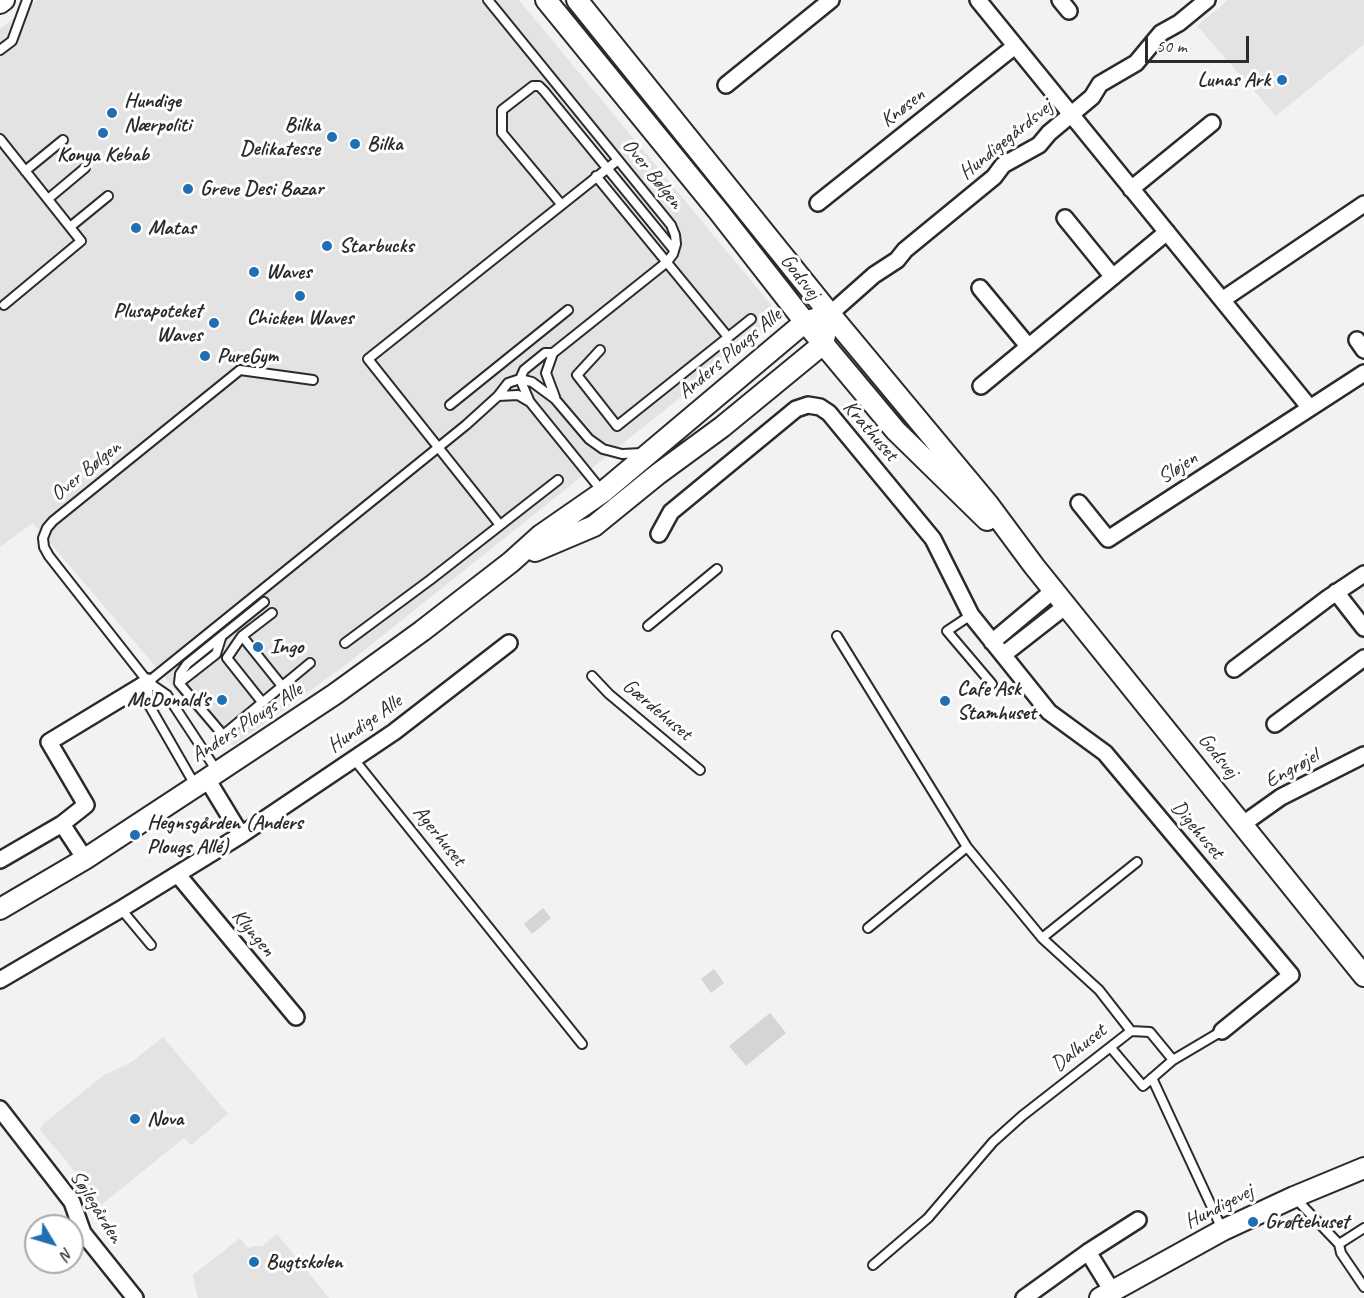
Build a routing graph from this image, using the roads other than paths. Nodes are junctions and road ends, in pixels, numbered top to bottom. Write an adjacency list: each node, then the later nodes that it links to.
1 (4, 0): 9 (street)
2 (27, 0): 11 (lane)
3 (488, 0): 17 (lane, Over Bølgen)
4 (546, 0): 40 (street, Godsvej)
5 (577, 0): 38 (street, Godsvej)
6 (831, 0): 12 (street)
7 (978, 0): 10 (street)
8 (1207, 0): 13 (street, Hundigegårdsvej)
9 (0, 3)
10 (1015, 46): 13 (street); 25 (street, Knøsen)
11 (0, 50)
12 (726, 85)
13 (1071, 115): 22 (street); 38 (street, Hundigegårdsvej)
14 (1212, 123): 22 (street)
15 (0, 139): 20 (lane)
16 (63, 140): 20 (lane)
17 (618, 160): 19 (lane); 31 (lane, Over Bølgen)
18 (85, 168): 24 (lane)
19 (607, 168): 21 (lane); 26 (lane); 31 (lane)
20 (26, 171): 24 (lane)
21 (596, 176): 26 (lane); 32 (lane)
22 (1131, 189): 30 (street)
23 (108, 196): 29 (lane)
24 (48, 199): 29 (lane)
25 (818, 203)
26 (561, 204): 55 (lane)
27 (1364, 204): 35 (street)
28 (1065, 218): 33 (street)
29 (70, 227): 36 (lane)
30 (1167, 232): 33 (street); 35 (street)
31 (674, 250): 32 (lane)
32 (667, 262): 41 (lane); 45 (lane)
33 (1113, 277): 43 (street)
34 (981, 288): 43 (street)
35 (1222, 300): 54 (street)
36 (4, 305)
37 (567, 310): 53 (lane)
38 (830, 314): 40 (street, Anders Plougs Alle); 42 (street); 64 (street, Godsvej)
39 (752, 319): 41 (lane)
40 (805, 322): 42 (street, Godsvej); 56 (street, Anders Plougs Alle)
41 (728, 338): 44 (lane)
42 (823, 344): 60 (street, Anders Plougs Alle); 64 (street, Godsvej)
43 (1028, 346): 49 (street)
44 (600, 350)
45 (553, 353): 47 (lane); 51 (lane)
46 (1364, 373): 54 (street, Sløjen)
47 (520, 379): 50 (lane); 51 (lane); 52 (lane)
48 (313, 380): 85 (lane, Over Bølgen)
49 (981, 386)
50 (498, 396): 52 (lane); 55 (lane)
51 (555, 399): 56 (lane)
52 (530, 402): 58 (lane)
53 (450, 405)
54 (1310, 408): 59 (street, Sløjen)
55 (438, 448): 61 (lane); 85 (lane)
56 (649, 453): 58 (street, Anders Plougs Alle)
57 (558, 480): 61 (lane)
58 (603, 492): 60 (lane); 63 (street, Anders Plougs Alle)
59 (1079, 503)
60 (622, 504): 63 (street, Anders Plougs Alle)
61 (500, 525): 78 (lane)
62 (659, 534): 65 (street, Krathuset)
63 (511, 562): 93 (street, Anders Plougs Alle)
64 (1034, 566): 69 (street, Godsvej)
65 (947, 567): 72 (street, Digehuset)
66 (717, 569): 73 (lane)
67 (1364, 574): 68 (street)
68 (1336, 592): 74 (street); 83 (street)
69 (1060, 598): 77 (street); 80 (street); 94 (street, Godsvej)
70 (264, 602): 88 (lane)
71 (272, 613): 75 (lane)
72 (971, 615): 77 (street, Digehuset); 86 (lane)
73 (648, 626)
74 (1364, 628)
75 (242, 636): 87 (lane); 88 (lane)
76 (837, 636): 97 (lane, Dalhuset)
77 (992, 642): 80 (street, Digehuset)
78 (345, 643)
79 (509, 643): 91 (street, Hundige Alle)
80 (1003, 655): 111 (street, Digehuset)
81 (1364, 658): 89 (street)
82 (310, 663): 87 (lane)
83 (1234, 669)
84 (592, 676): 92 (lane, Gærdehuset)
85 (148, 682): 93 (lane, Over Bølgen); 93 (lane); 95 (street)
86 (992, 684)
87 (282, 686): 88 (lane)
88 (260, 705)
89 (1275, 724)
90 (1364, 755): 94 (street, Engrøjel)
91 (353, 758): 96 (street, Hundige Alle); 112 (lane, Agerhuset)
92 (700, 770)
93 (206, 778): 96 (street); 98 (street, Anders Plougs Alle)
94 (1243, 824): 107 (street, Godsvej)
95 (62, 825): 98 (street); 99 (street)
96 (241, 835): 101 (street, Hundige Alle)
97 (967, 847): 104 (lane); 105 (lane, Dalhuset)
98 (85, 859): 102 (street, Anders Plougs Alle)
99 (0, 860)
100 (1137, 862): 105 (lane)
101 (178, 875): 103 (street, Hundige Alle); 109 (street, Klyngen)
102 (0, 909)
103 (122, 909): 106 (lane); 108 (street, Hundige Alle)
104 (868, 928)
105 (1042, 938): 110 (lane, Dalhuset)
106 (150, 945)
107 (1364, 976)
108 (0, 980)
109 (296, 1017)
110 (1131, 1031): 113 (lane, Dalhuset); 114 (lane)
111 (1222, 1031): 114 (lane)
112 (582, 1044)
113 (1111, 1048): 115 (lane); 124 (lane, Dalhuset)
114 (1173, 1060): 115 (lane)
115 (1152, 1078): 121 (lane)
116 (0, 1109): 127 (street, Søjlegården)
117 (1364, 1168): 118 (street, Hundigevej)
118 (1294, 1197): 121 (street, Hundigevej); 122 (lane)
119 (1138, 1220): 123 (street)
120 (1364, 1228): 122 (lane)
121 (1223, 1230): 126 (street, Hundigevej)
122 (1339, 1244): 125 (lane)
123 (1088, 1252): 126 (street); 128 (street)
124 (873, 1265)
125 (1364, 1287)
126 (1106, 1294)
127 (135, 1298)
128 (1023, 1298)

